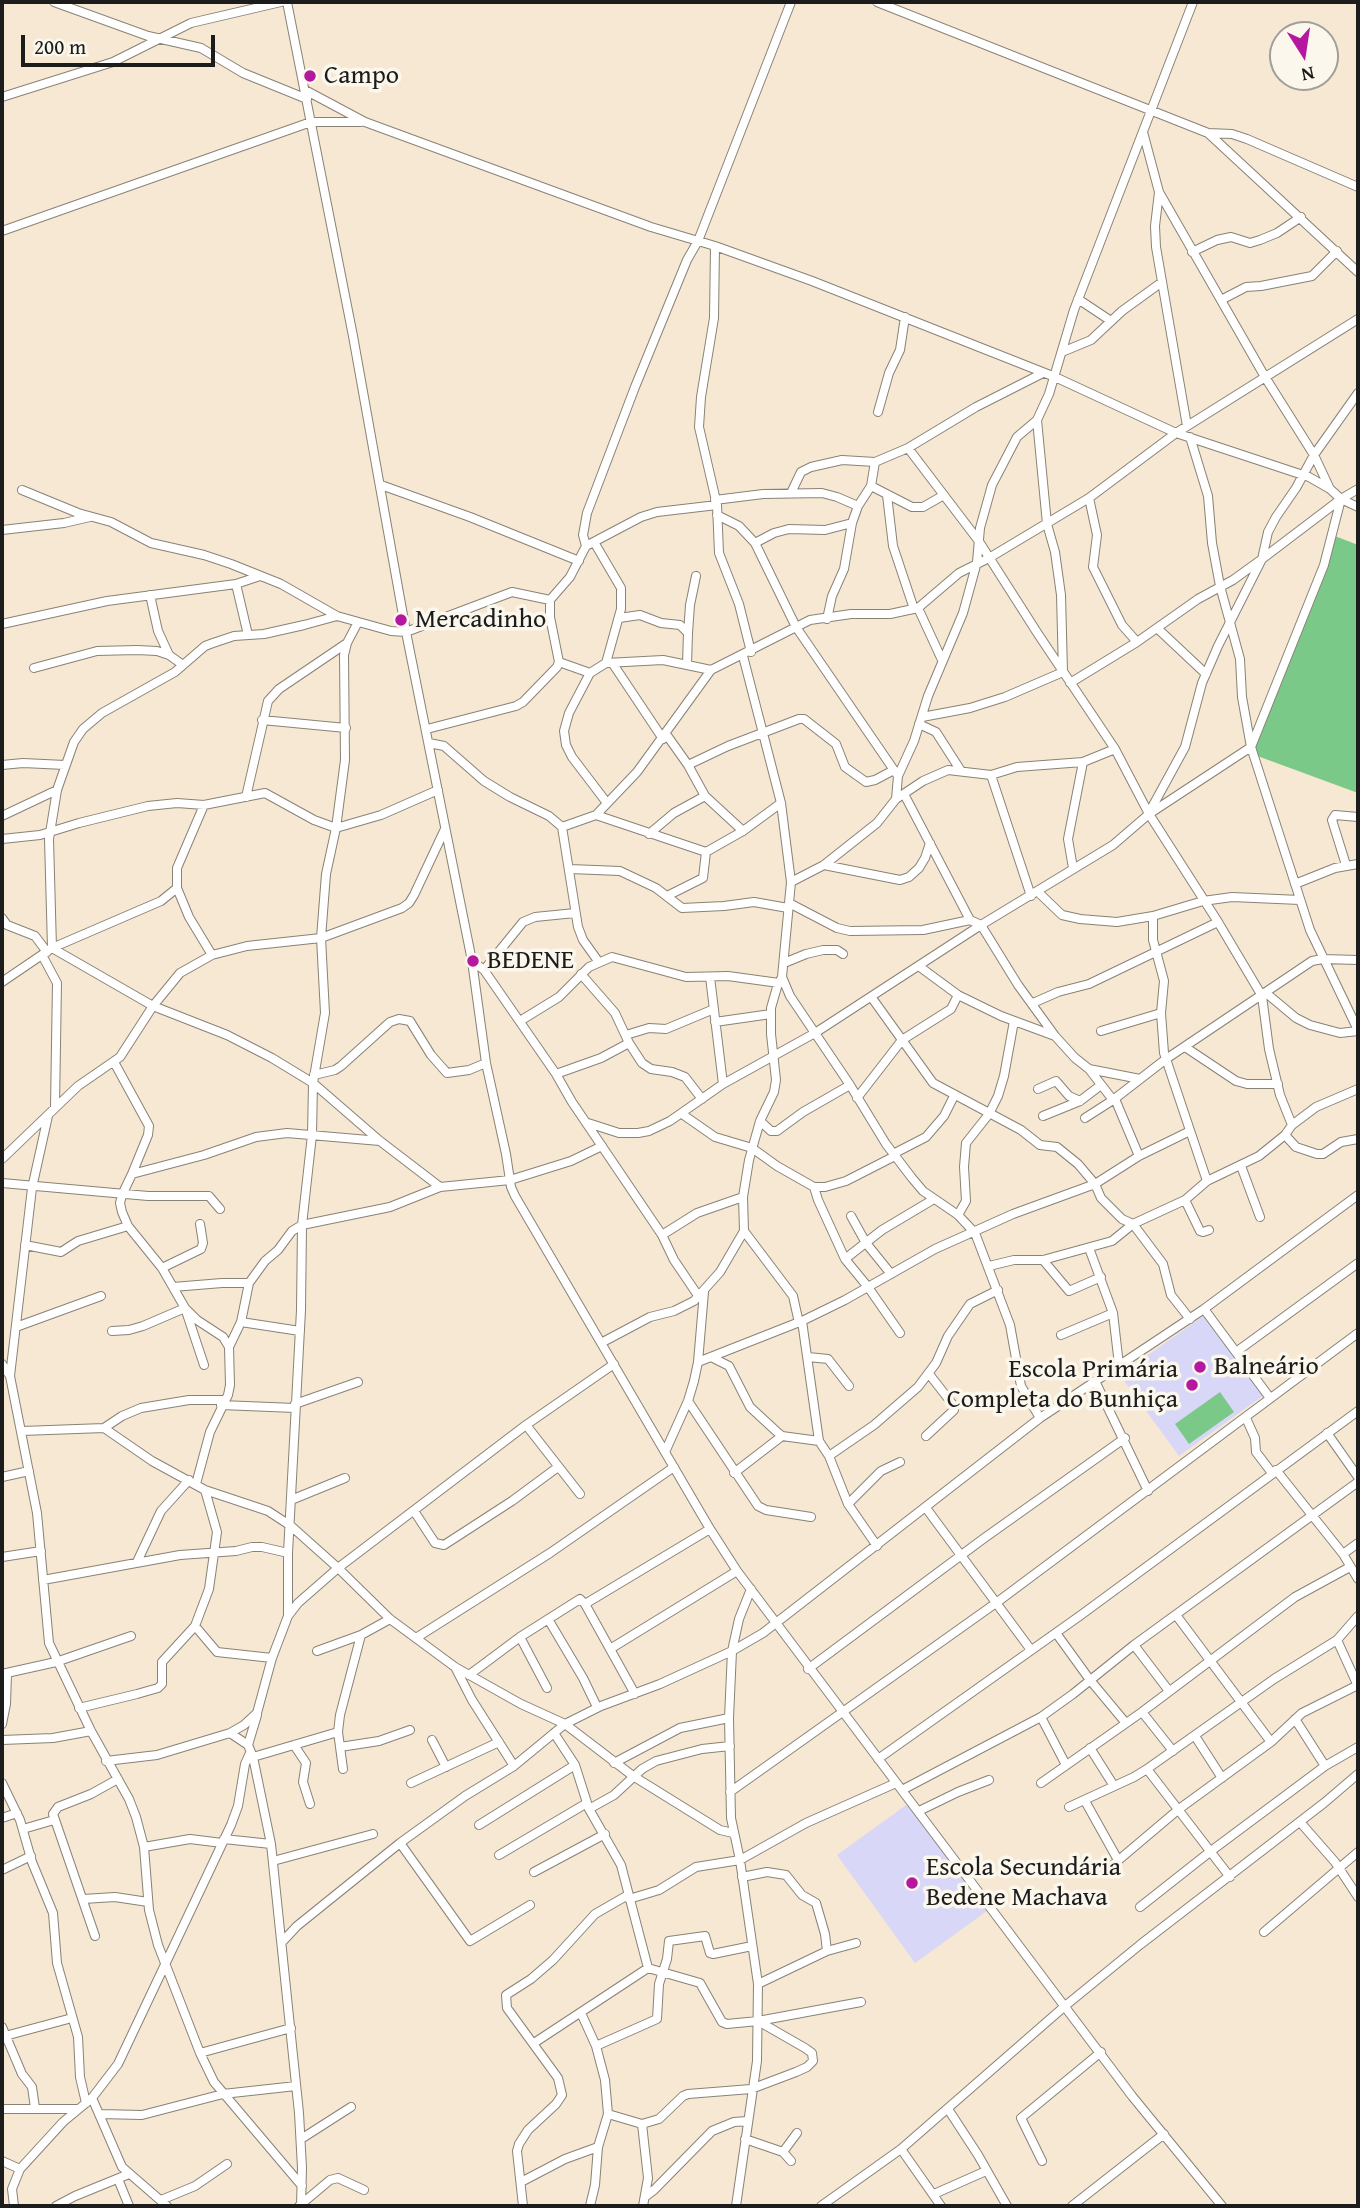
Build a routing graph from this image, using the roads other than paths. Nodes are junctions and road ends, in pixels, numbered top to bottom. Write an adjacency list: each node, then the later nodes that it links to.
1 (54, 2): 6 (street)
2 (284, 2): 6 (street); 7 (street)
3 (791, 2): 19 (street)
4 (877, 2): 10 (street)
5 (1193, 2): 10 (street)
6 (160, 39): 8 (street); 9 (street)
7 (305, 89): 9 (street); 12 (street)
8 (4, 95)
9 (307, 99): 11 (street)
10 (1152, 111): 13 (street); 14 (street)
11 (310, 122): 12 (street); 18 (street); 44 (street)
12 (365, 122): 19 (street)
13 (1143, 132): 16 (street); 25 (street)
14 (1208, 133): 15 (street); 17 (street)
15 (1358, 187)
16 (1159, 192): 22 (street); 24 (street)
17 (1301, 217): 21 (street); 22 (street)
18 (2, 231)
19 (698, 241): 20 (street); 64 (street)
20 (715, 246): 27 (street); 54 (street)
21 (1337, 251): 23 (street); 26 (street)
22 (1192, 252): 26 (street)
23 (1358, 272)
24 (1162, 282): 29 (street); 37 (street)
25 (1078, 299): 29 (street); 30 (street)
26 (1222, 300): 33 (street)
27 (905, 317): 31 (street); 35 (street)
28 (1358, 319): 33 (street)
29 (1111, 321): 30 (street)
30 (1062, 352): 32 (street)
31 (1042, 373): 32 (street); 40 (street)
32 (1055, 377): 36 (street); 38 (street)
33 (1265, 377): 37 (street); 41 (street)
34 (1356, 400): 41 (street)
35 (878, 412)
36 (1037, 420): 60 (street); 62 (street)
37 (1187, 426): 38 (street)
38 (1177, 433): 39 (street); 52 (street)
39 (1190, 437): 43 (street); 72 (street)
40 (908, 448): 42 (street); 51 (street)
41 (1314, 455): 43 (street); 46 (street)
42 (875, 462): 45 (street); 49 (street)
43 (1304, 475): 46 (street); 66 (street)
44 (381, 485): 67 (street); 84 (street)
45 (871, 486): 50 (street); 55 (street)
46 (1330, 489): 53 (street)
47 (1358, 489): 53 (street)
48 (22, 490): 58 (street)
49 (791, 493): 54 (street); 55 (street)
50 (887, 495): 51 (street); 75 (street)
51 (944, 495): 62 (street)
52 (1089, 498): 60 (street); 87 (street)
53 (1341, 499): 56 (street); 66 (street); 109 (street)
54 (716, 502): 57 (street); 64 (street)
55 (858, 506): 59 (street)
56 (1358, 507)
57 (717, 515): 63 (street); 89 (street)
58 (93, 516): 61 (street); 69 (street)
59 (852, 523): 63 (street); 78 (street)
60 (1047, 524): 65 (street); 98 (street)
61 (2, 530)
62 (978, 540): 65 (street); 68 (street)
63 (755, 542): 82 (street)
64 (590, 544): 67 (street); 77 (street)
65 (989, 558): 68 (street); 98 (street)
66 (1262, 559): 72 (street); 80 (street)
67 (579, 561): 74 (street)
68 (977, 562): 75 (street); 91 (street)
69 (260, 576): 71 (street); 76 (street)
70 (696, 576): 85 (street)
71 (236, 584): 73 (street); 86 (street)
72 (1220, 586): 80 (street); 83 (street)
73 (150, 595): 79 (street); 90 (street)
74 (550, 600): 84 (street); 92 (street)
75 (916, 608): 78 (street); 91 (street)
76 (337, 616): 81 (street); 86 (street)
77 (619, 618): 85 (street); 93 (street)
78 (827, 619): 82 (street)
79 (2, 623)
80 (1231, 623): 100 (street); 109 (street)
81 (357, 624): 84 (street); 88 (street)
82 (796, 627): 89 (street); 116 (street)
83 (1157, 628): 87 (street); 100 (street)
84 (406, 632): 105 (street)
85 (688, 633): 94 (street)
86 (248, 635): 95 (street)
87 (1137, 642): 101 (street)
88 (347, 643): 102 (street); 104 (street)
89 (747, 654): 97 (street); 106 (street)
90 (169, 655): 95 (street); 96 (street)
91 (942, 660): 103 (street)
92 (559, 662): 99 (street); 105 (street)
93 (610, 664): 94 (street); 99 (street); 107 (street)
94 (687, 664): 97 (street)
95 (183, 665): 113 (street)
96 (34, 668)
97 (711, 670): 107 (street)
98 (1063, 672): 101 (street); 103 (street)
99 (590, 673): 123 (street)
100 (1206, 674): 126 (street)
101 (1070, 683): 110 (street)
102 (262, 720): 104 (street); 122 (street)
103 (920, 720): 115 (street); 116 (street)
104 (346, 729): 131 (street)
105 (427, 729): 108 (street)
106 (762, 734): 114 (street); 116 (street); 124 (street)
107 (664, 737): 114 (street); 123 (street)
108 (429, 743): 119 (street); 130 (street)
109 (1251, 747): 126 (street); 145 (street)
110 (1115, 749): 111 (street); 126 (street)
111 (1083, 762): 117 (street); 142 (street)
112 (2, 765): 113 (street)
113 (65, 765): 118 (street)
114 (688, 765): 120 (street)
115 (961, 771): 117 (street); 121 (street)
116 (895, 774): 121 (street)
117 (991, 775): 147 (street)
118 (57, 790): 128 (street); 134 (street)
119 (438, 790): 131 (street); 132 (street)
120 (705, 796): 133 (street); 135 (street)
121 (900, 796): 137 (street); 140 (street)
122 (246, 797): 125 (street); 131 (street)
123 (607, 803): 127 (street)
124 (781, 803): 133 (street); 144 (street)
125 (204, 805): 134 (street); 146 (street)
126 (1149, 814): 142 (street); 150 (street)
127 (596, 815): 130 (street); 135 (street)
128 (2, 816)
129 (1358, 817): 141 (street)
130 (562, 827): 143 (street)
131 (336, 828): 158 (street)
132 (445, 828): 158 (street); 165 (street)
133 (743, 831): 138 (street)
134 (51, 832): 136 (street); 159 (street)
135 (649, 834): 138 (street)
136 (2, 839)
137 (930, 844): 140 (street); 155 (street)
138 (706, 852): 148 (street)
139 (1358, 864): 141 (street)
140 (824, 865): 144 (street)
141 (1346, 865): 145 (street)
142 (1073, 868): 147 (street)
143 (570, 869): 148 (street); 152 (street)
144 (792, 882): 151 (street)
145 (1295, 884): 149 (street)
146 (177, 888): 159 (street); 162 (street)
147 (1035, 894): 153 (street); 157 (street)
148 (667, 897): 151 (street)
149 (1300, 900): 150 (street); 163 (street)
150 (1203, 901): 153 (street); 156 (street)
151 (788, 906): 155 (street); 167 (street)
152 (575, 913): 166 (street); 169 (street)
153 (1153, 916): 160 (street)
154 (2, 918): 159 (street)
155 (970, 920): 157 (street)
156 (1218, 922): 160 (street); 174 (street)
157 (981, 925): 168 (street); 177 (street)
158 (321, 938): 162 (street); 198 (street)
159 (47, 952): 173 (street); 178 (street); 211 (street)
160 (1157, 952): 177 (street); 180 (street)
161 (843, 954): 167 (street)
162 (212, 956): 178 (street)
163 (1323, 959): 164 (street); 174 (street); 186 (street)
164 (1358, 960)
165 (472, 961): 169 (street); 195 (street)
166 (598, 961): 170 (street); 171 (street)
167 (784, 963): 172 (street)
168 (920, 967): 175 (street); 176 (street)
169 (484, 970): 182 (street)
170 (580, 974): 182 (street); 189 (street)
171 (710, 977): 172 (street); 179 (street)
172 (781, 980): 181 (street); 187 (street)
173 (2, 982)
174 (1264, 994): 186 (street); 191 (street); 201 (street)
175 (958, 995): 183 (street); 190 (street)
176 (872, 998): 187 (street); 190 (street)
177 (1033, 1003): 188 (street)
178 (153, 1006): 194 (street); 198 (street)
179 (713, 1009): 184 (street); 189 (street)
180 (1161, 1013): 185 (street); 193 (street)
181 (771, 1014): 184 (street); 192 (street)
182 (520, 1021): 197 (street)
183 (1014, 1021): 188 (street); 213 (street)
184 (715, 1022): 200 (street)
185 (1101, 1031)
186 (1358, 1031)
187 (815, 1033): 192 (street); 203 (street)
188 (1055, 1036): 196 (street)
189 (628, 1039): 197 (street); 208 (street)
190 (902, 1040): 206 (street); 207 (street)
191 (1185, 1047): 193 (street); 201 (street)
192 (774, 1055): 200 (street); 216 (street)
193 (1166, 1059): 199 (street); 219 (street)
194 (114, 1062): 211 (street); 231 (street)
195 (486, 1063): 198 (street); 232 (street)
196 (1089, 1069): 199 (street); 202 (street)
197 (556, 1074): 217 (street)
198 (314, 1079): 221 (street); 224 (street)
199 (1140, 1079): 209 (street)
200 (723, 1084): 208 (street)
201 (1278, 1084): 218 (street)
202 (1101, 1085): 209 (street); 210 (street)
203 (850, 1086): 207 (street); 216 (street)
204 (1038, 1089): 210 (street)
205 (1358, 1089): 218 (street)
206 (954, 1096): 213 (street); 227 (street)
207 (857, 1098): 227 (street)
208 (702, 1099): 212 (street)
209 (1114, 1100): 215 (street); 228 (street)
210 (1080, 1101): 214 (street)
211 (52, 1110): 229 (street); 238 (street)
212 (682, 1114): 220 (street); 226 (street)
213 (989, 1114): 235 (street); 245 (street)
214 (1043, 1116)
215 (1085, 1118)
216 (760, 1121): 226 (street)
217 (588, 1123): 220 (street); 225 (street)
218 (1292, 1125): 222 (street)
219 (1190, 1130): 228 (street); 233 (street)
220 (620, 1133): 225 (street)
221 (312, 1135): 224 (street); 231 (street); 250 (street)
222 (1285, 1135): 223 (street); 230 (street)
223 (1358, 1139)
224 (380, 1141): 236 (street)
225 (601, 1144): 232 (street); 255 (street)
226 (752, 1148): 237 (street); 241 (street)
227 (894, 1155): 237 (street); 242 (street)
228 (1139, 1156): 235 (street)
229 (2, 1159)
230 (1241, 1166): 233 (street); 247 (street)
231 (132, 1174): 239 (street)
232 (510, 1180): 236 (street); 284 (street)
233 (1207, 1181): 243 (street)
234 (2, 1183): 238 (street)
235 (1095, 1184): 249 (street); 254 (street)
236 (440, 1187): 250 (street)
237 (814, 1187): 259 (street)
238 (32, 1188): 239 (street); 257 (street)
239 (122, 1195): 244 (street); 251 (street)
240 (1358, 1195): 273 (street)
241 (743, 1197): 253 (street); 255 (street)
242 (934, 1199): 245 (street); 256 (street)
243 (1185, 1200): 249 (street); 252 (street)
244 (220, 1209)
245 (958, 1215): 254 (street)
246 (851, 1216): 256 (street)
247 (1260, 1217)
248 (200, 1224): 263 (street)
249 (1133, 1224): 258 (street); 275 (street)
250 (302, 1225): 266 (street); 280 (street)
251 (128, 1226): 257 (street); 263 (street)
252 (1209, 1230)
253 (744, 1231): 270 (street); 277 (street)
254 (975, 1233): 262 (street); 264 (street)
255 (662, 1235): 270 (street)
256 (866, 1243): 259 (street); 264 (street)
257 (24, 1245): 278 (street)
258 (1089, 1248): 260 (street); 265 (street)
259 (845, 1259): 268 (street)
260 (1043, 1260): 262 (street); 265 (street)
261 (1358, 1263): 286 (street)
262 (989, 1266): 269 (street)
263 (162, 1268): 267 (street)
264 (891, 1274): 268 (street)
265 (1101, 1277): 274 (street)
266 (248, 1283): 267 (street); 276 (street)
267 (173, 1287): 272 (street)
268 (868, 1287): 277 (street); 281 (street)
269 (998, 1290): 294 (street); 304 (street)
270 (702, 1294): 284 (street); 289 (street)
271 (100, 1296): 278 (street)
272 (185, 1308): 279 (street); 285 (street); 292 (street)
273 (1204, 1310): 275 (street); 286 (street)
274 (1113, 1313): 283 (street); 293 (street)
275 (1190, 1319): 293 (street)
276 (242, 1322): 280 (street); 285 (street)
277 (801, 1322): 287 (street); 288 (street)
278 (16, 1327): 295 (street)
279 (112, 1331)
280 (300, 1331): 302 (street)
281 (900, 1333)
282 (1358, 1333): 299 (street)
283 (1061, 1335)
284 (601, 1343): 291 (street)
285 (229, 1347): 301 (street)
286 (1236, 1352): 299 (street)
287 (711, 1357): 289 (street); 310 (street)
288 (808, 1357): 298 (street); 313 (street)
289 (698, 1362): 300 (street)
290 (2, 1364): 295 (street)
291 (614, 1364): 306 (street); 314 (street)
292 (204, 1365)
293 (1119, 1365): 296 (street)
294 (929, 1374): 311 (street); 315 (street)
295 (10, 1376): 308 (street)
296 (1096, 1381): 304 (street); 312 (street)
297 (358, 1382): 302 (street)
298 (849, 1386)
299 (1270, 1398): 305 (street)
300 (688, 1401): 314 (street); 321 (street)
301 (223, 1403): 302 (street); 307 (street); 324 (street)
302 (295, 1406): 329 (street)
303 (1358, 1411): 309 (street)
304 (1040, 1418): 331 (street)
305 (1246, 1418): 320 (street); 327 (street)
306 (526, 1425): 317 (street); 332 (street)
307 (104, 1428): 308 (street); 324 (street)
308 (22, 1431): 319 (street)
309 (1328, 1433): 320 (street); 325 (street)
310 (782, 1436): 313 (street); 321 (street)
311 (926, 1436)
312 (1125, 1438): 327 (street); 343 (street)
313 (819, 1441): 315 (street)
314 (665, 1452): 318 (street)
315 (829, 1457): 330 (street)
316 (900, 1462): 330 (street)
317 (558, 1466): 328 (street); 332 (street)
318 (674, 1467): 336 (street); 365 (street)
319 (29, 1471): 322 (street); 339 (street)
320 (1274, 1472): 333 (street); 361 (street)
321 (734, 1473): 334 (street)
322 (2, 1477)
323 (345, 1478): 329 (street)
324 (193, 1482): 326 (street); 345 (street)
325 (1357, 1484): 333 (street)
326 (205, 1490): 335 (street); 340 (street)
327 (1148, 1491): 352 (street)
328 (580, 1494)
329 (291, 1500): 335 (street)
330 (848, 1504): 338 (street)
331 (926, 1508): 338 (street); 343 (street)
332 (414, 1511): 347 (street)
333 (1311, 1514): 342 (street); 354 (street)
334 (811, 1517)
335 (291, 1526): 341 (street); 347 (street)
336 (710, 1529): 348 (street); 353 (street)
337 (1358, 1543): 342 (street)
338 (877, 1546): 359 (street)
339 (41, 1550): 344 (street); 350 (street)
340 (214, 1552): 341 (street); 345 (street); 360 (street)
341 (288, 1553): 355 (street)
342 (1343, 1555): 346 (street)
343 (960, 1556): 352 (street); 376 (street)
344 (2, 1557)
345 (137, 1562): 350 (street)
346 (1350, 1567): 349 (street); 373 (street)
347 (338, 1568): 355 (street); 357 (street)
348 (737, 1571): 351 (street); 368 (street)
349 (1358, 1579)
350 (43, 1580): 374 (street)
351 (751, 1589): 359 (street); 371 (street)
352 (996, 1603): 369 (street); 389 (street)
353 (585, 1604): 358 (street); 368 (street)
354 (1176, 1615): 367 (street); 373 (street)
355 (288, 1616): 372 (street)
356 (1358, 1616): 366 (street)
357 (390, 1619): 362 (street); 365 (street)
358 (548, 1619): 364 (street); 385 (street)
359 (776, 1623): 371 (street); 376 (street)
360 (195, 1626): 372 (street); 386 (street)
361 (1056, 1633): 369 (street); 379 (street)
362 (361, 1635): 370 (street); 398 (street)
363 (131, 1636): 374 (street)
364 (520, 1637): 378 (street); 381 (street)
365 (416, 1638): 375 (street)
366 (1337, 1640): 380 (street); 384 (street)
367 (1134, 1645): 379 (street); 382 (street)
368 (610, 1649): 383 (street)
369 (1031, 1650): 413 (street)
370 (317, 1651)
371 (732, 1651): 383 (street); 391 (street)
372 (272, 1658): 388 (street)
373 (1210, 1661): 382 (street); 384 (street)
374 (56, 1662): 377 (street); 386 (street)
375 (455, 1667): 378 (street); 404 (street)
376 (808, 1669): 389 (street)
377 (4, 1674): 394 (street)
378 (469, 1675): 395 (street)
379 (1090, 1680): 390 (street); 393 (street)
380 (1358, 1685): 392 (street)
381 (547, 1688)
382 (1169, 1691): 387 (street)
383 (635, 1693): 385 (street)
384 (1240, 1703): 401 (street); 405 (street)
385 (597, 1707): 395 (street)
386 (79, 1708): 397 (street)
387 (1142, 1712): 393 (street); 411 (street)
388 (257, 1713): 399 (street); 412 (street)
389 (841, 1713): 413 (street); 434 (street)
390 (1041, 1717): 417 (street); 433 (street)
391 (729, 1718): 407 (street); 415 (street)
392 (1295, 1719): 405 (street); 420 (street)
393 (1125, 1722): 410 (street)
394 (2, 1724)
395 (565, 1724): 400 (street); 415 (street)
396 (410, 1730): 409 (street)
397 (91, 1731): 402 (street); 414 (street)
398 (338, 1732): 406 (street); 409 (street)
399 (230, 1733): 412 (street); 414 (street)
400 (554, 1733): 416 (street); 419 (street)
401 (1195, 1736): 411 (street); 426 (street)
402 (2, 1740)
403 (432, 1740): 418 (street)
404 (499, 1742): 418 (street); 419 (street)
405 (1271, 1742): 426 (street)
406 (294, 1745): 412 (street); 436 (street)
407 (730, 1746): 424 (street); 434 (street)
408 (1358, 1747): 420 (street)
409 (340, 1748): 421 (street)
410 (1090, 1748): 417 (street); 432 (street)
411 (1173, 1751): 422 (street)
412 (251, 1752): 450 (street); 452 (street)
413 (878, 1759): 430 (street)
414 (106, 1761): 425 (street)
415 (614, 1763): 424 (street)
416 (575, 1765): 437 (street); 445 (street)
417 (1066, 1765): 431 (street)
418 (446, 1766): 429 (street)
419 (514, 1766): 451 (street)
420 (1325, 1766): 454 (street)
421 (343, 1769)
422 (1147, 1769): 432 (street); 439 (street)
423 (1358, 1774): 444 (street)
424 (633, 1776): 437 (street); 447 (street)
425 (118, 1779): 443 (street); 453 (street)
426 (1222, 1779): 439 (street)
427 (989, 1780): 440 (street)
428 (2, 1783): 441 (street)
429 (411, 1783)
430 (896, 1783): 433 (street); 458 (street)
431 (1041, 1783)
432 (1114, 1786): 435 (street)
433 (902, 1790): 440 (street)
434 (730, 1792): 447 (street)
435 (1085, 1801): 438 (street); 459 (street)
436 (310, 1804)
437 (588, 1806): 449 (street); 456 (street)
438 (1069, 1807)
439 (1179, 1809): 454 (street); 459 (street)
440 (919, 1811): 484 (street)
441 (17, 1813): 442 (street); 446 (street)
442 (2, 1818)
443 (54, 1820): 446 (street); 469 (street)
444 (1300, 1822): 462 (street); 466 (street)
445 (479, 1825)
446 (23, 1829): 457 (street)
447 (733, 1833): 458 (street)
448 (373, 1834): 460 (street)
449 (605, 1834): 464 (street); 467 (street)
450 (223, 1841): 452 (street); 453 (street); 479 (street)
451 (400, 1843): 471 (street); 475 (street)
452 (271, 1844): 460 (street)
453 (144, 1847): 470 (street)
454 (1211, 1851): 466 (street); 472 (street)
455 (1358, 1852): 462 (street)
456 (499, 1855)
457 (31, 1856): 463 (street); 486 (street)
458 (740, 1860): 465 (street); 467 (street)
459 (1118, 1860): 461 (street)
460 (273, 1861): 475 (street)
461 (1108, 1869)
462 (1338, 1869): 468 (street); 473 (street)
463 (2, 1870)
464 (534, 1872)
465 (742, 1877): 477 (street); 478 (street)
466 (1230, 1877): 484 (street)
467 (629, 1897): 480 (street); 490 (street)
468 (1358, 1897)
469 (83, 1899): 470 (street); 474 (street)
470 (148, 1902): 479 (street)
471 (530, 1905)
472 (1140, 1907)
473 (1264, 1932)
474 (95, 1936)
475 (282, 1942): 488 (street)
476 (856, 1943): 478 (street)
477 (752, 1946): 481 (street); 482 (street)
478 (827, 1951): 482 (street)
479 (165, 1965): 493 (street); 497 (street)
480 (648, 1968): 481 (street); 485 (street)
481 (662, 1974): 487 (street); 491 (street)
482 (758, 1984): 487 (street)
483 (861, 2002): 487 (street)
484 (1065, 2006): 492 (street); 502 (street)
485 (581, 2013): 490 (street); 491 (street)
486 (72, 2018): 489 (street); 497 (street)
487 (758, 2021): 495 (street); 495 (street)
488 (291, 2028): 493 (street); 494 (street)
489 (4, 2031): 499 (street)
490 (534, 2043): 522 (street)
491 (596, 2046): 504 (street)
492 (1101, 2052): 508 (street); 516 (street)
493 (200, 2053): 496 (street)
494 (296, 2086): 496 (street); 510 (street)
495 (751, 2089): 505 (street); 506 (street)
496 (223, 2094): 503 (street); 523 (street)
497 (89, 2101): 501 (street); 503 (street)
498 (351, 2107): 510 (street)
499 (35, 2108): 500 (street); 501 (street)
500 (2, 2109)
501 (77, 2109): 518 (street)
502 (948, 2109): 512 (street); 519 (street)
503 (100, 2114): 520 (street)
504 (608, 2114): 506 (street); 511 (street)
505 (747, 2121): 509 (street); 526 (street)
506 (642, 2124): 526 (street)
507 (797, 2133): 513 (street)
508 (1164, 2134): 539 (street); 540 (street)
509 (745, 2138): 513 (street); 535 (street)
510 (301, 2139): 523 (street)
511 (598, 2147): 522 (street); 533 (street)
512 (901, 2149): 525 (street); 536 (street)
513 (783, 2152): 515 (street)
514 (2, 2161): 518 (street)
515 (791, 2161)
516 (1042, 2161)
517 (227, 2164): 527 (street)
518 (20, 2169): 529 (street)
519 (986, 2171): 525 (street); 538 (street)
520 (129, 2174): 521 (street); 527 (street)
521 (118, 2179): 528 (street); 530 (street)
522 (521, 2182): 532 (street)
523 (302, 2186): 531 (street)
524 (365, 2189): 531 (street)
525 (934, 2194): 537 (street)
526 (646, 2196): 534 (street)
527 (164, 2203)
528 (60, 2205)
529 (14, 2206)
530 (129, 2206)
531 (300, 2206)
532 (522, 2206)
533 (590, 2206)
534 (643, 2206)
535 (736, 2206)
536 (821, 2206)
537 (941, 2206)
538 (1007, 2206)
539 (1072, 2206)
540 (1222, 2206)

